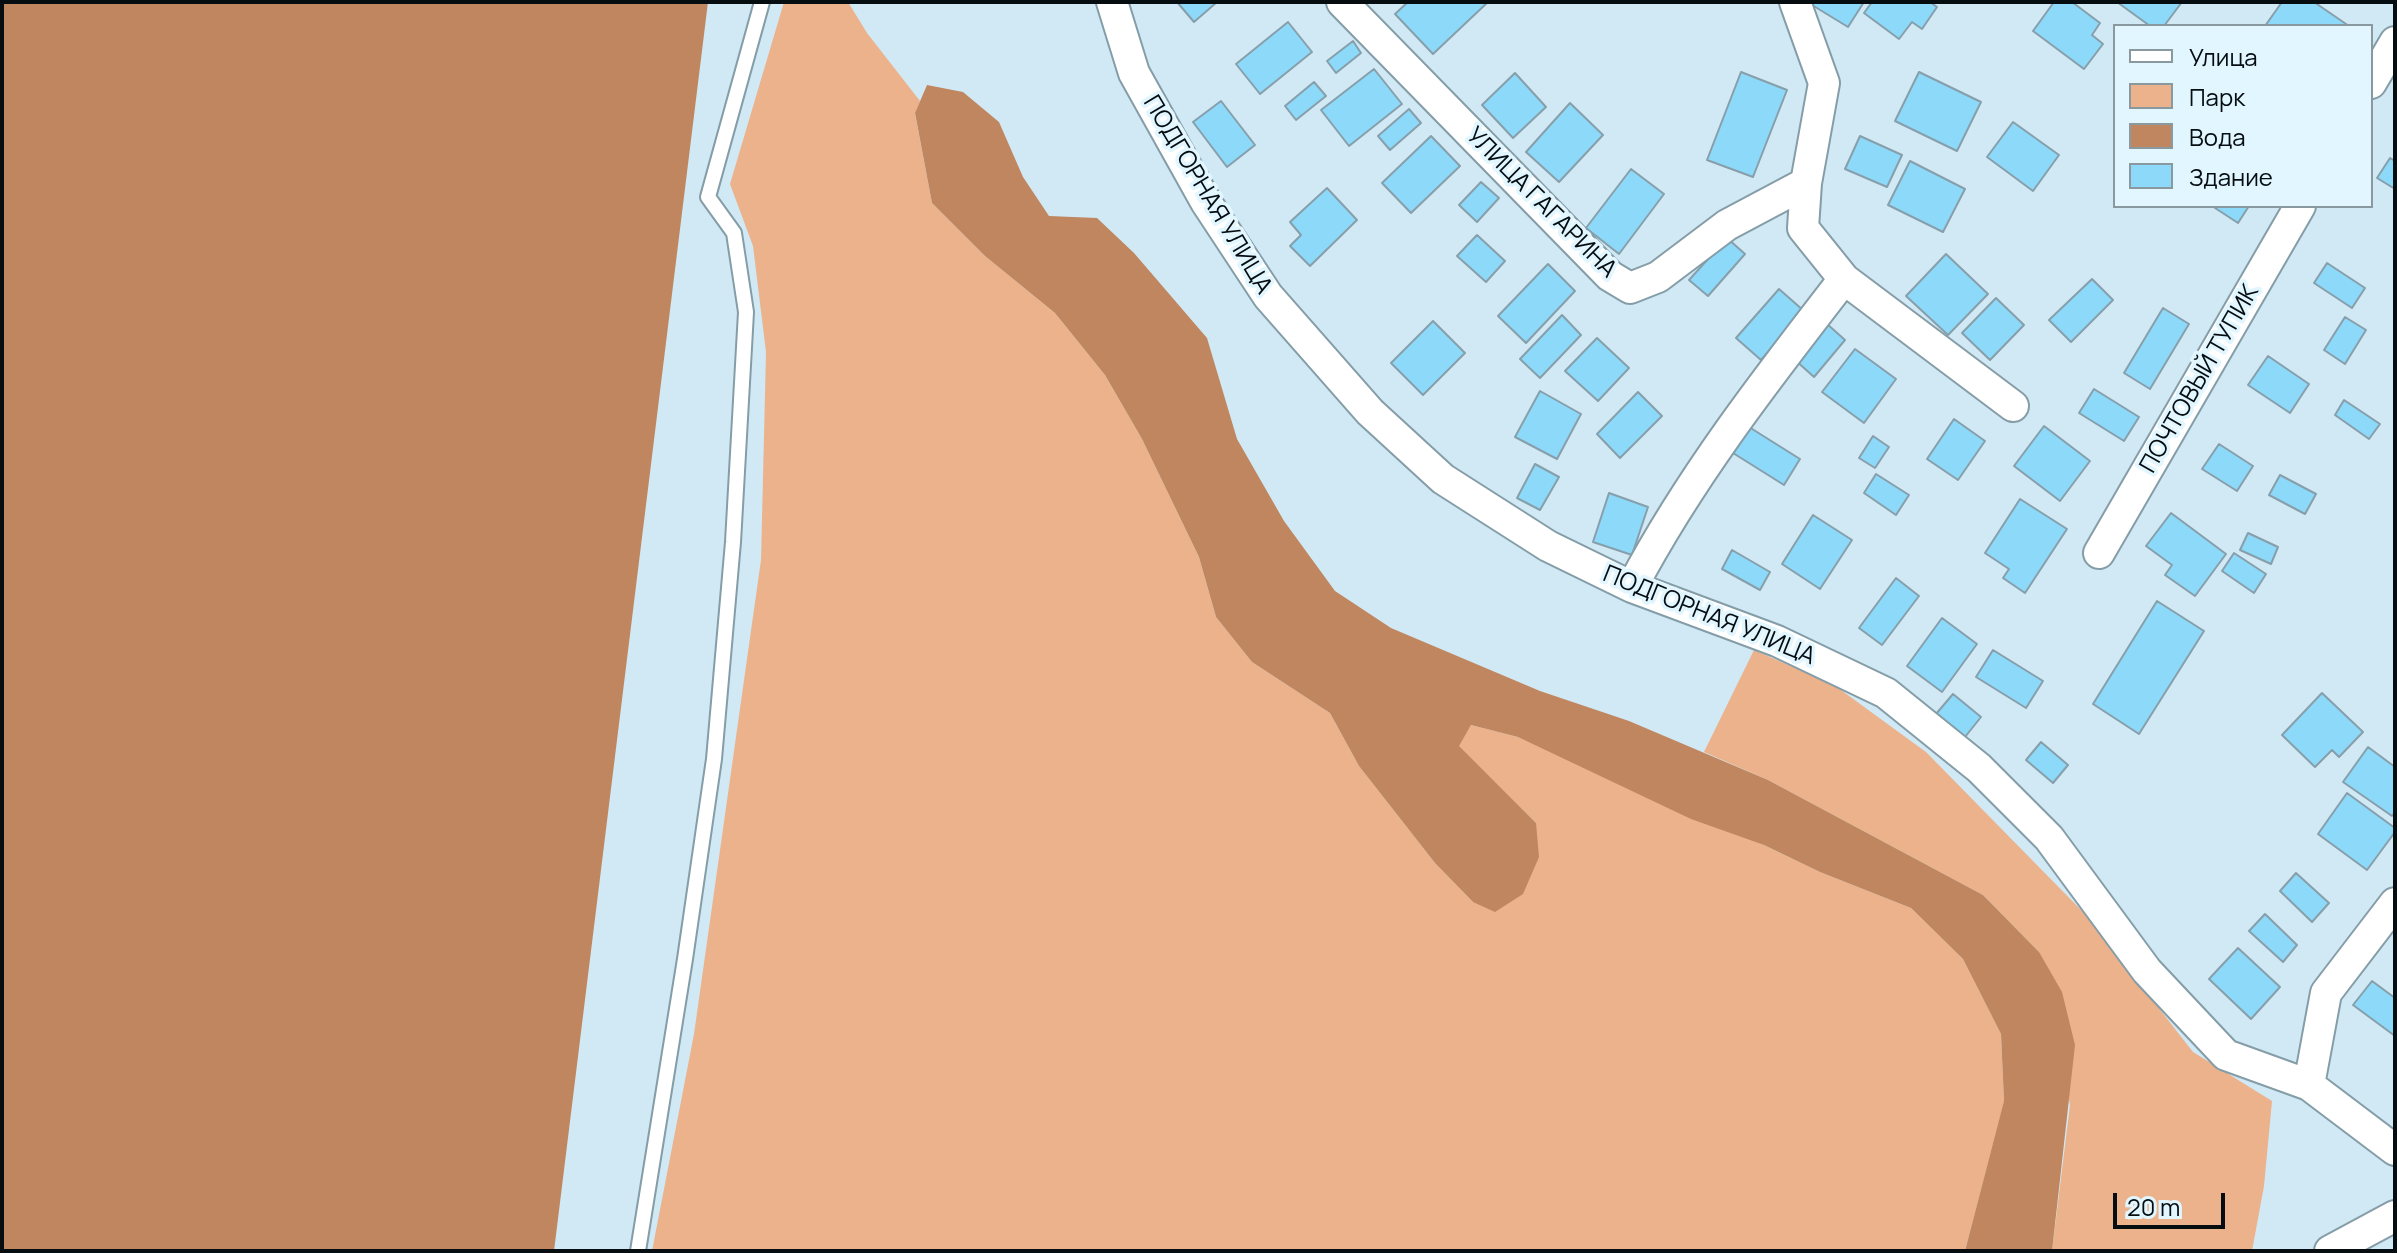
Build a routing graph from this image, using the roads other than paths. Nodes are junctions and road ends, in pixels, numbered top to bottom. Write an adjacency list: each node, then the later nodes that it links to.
1 (762, 2): 17 (lane)
2 (1112, 2): 12 (street, ПОДГОРНАЯ УЛИЦА)
3 (1342, 2): 7 (street, УЛИЦА ГАГАРИНА)
4 (1795, 2): 7 (street)
5 (2395, 42): 6 (street)
6 (2373, 80)
7 (1806, 183): 9 (street)
8 (2299, 208): 11 (street, ПОЧТОВЫЙ ТУПИК)
9 (1844, 279): 10 (street); 12 (street)
10 (2013, 406)
11 (2099, 553)
12 (1632, 587): 14 (street, ПОДГОРНАЯ УЛИЦА)
13 (2395, 903): 14 (street)
14 (2309, 1085): 15 (street, ПОДГОРНАЯ УЛИЦА)
15 (2395, 1150)
16 (2395, 1216): 18 (street)
17 (638, 1251)
18 (2330, 1251)

